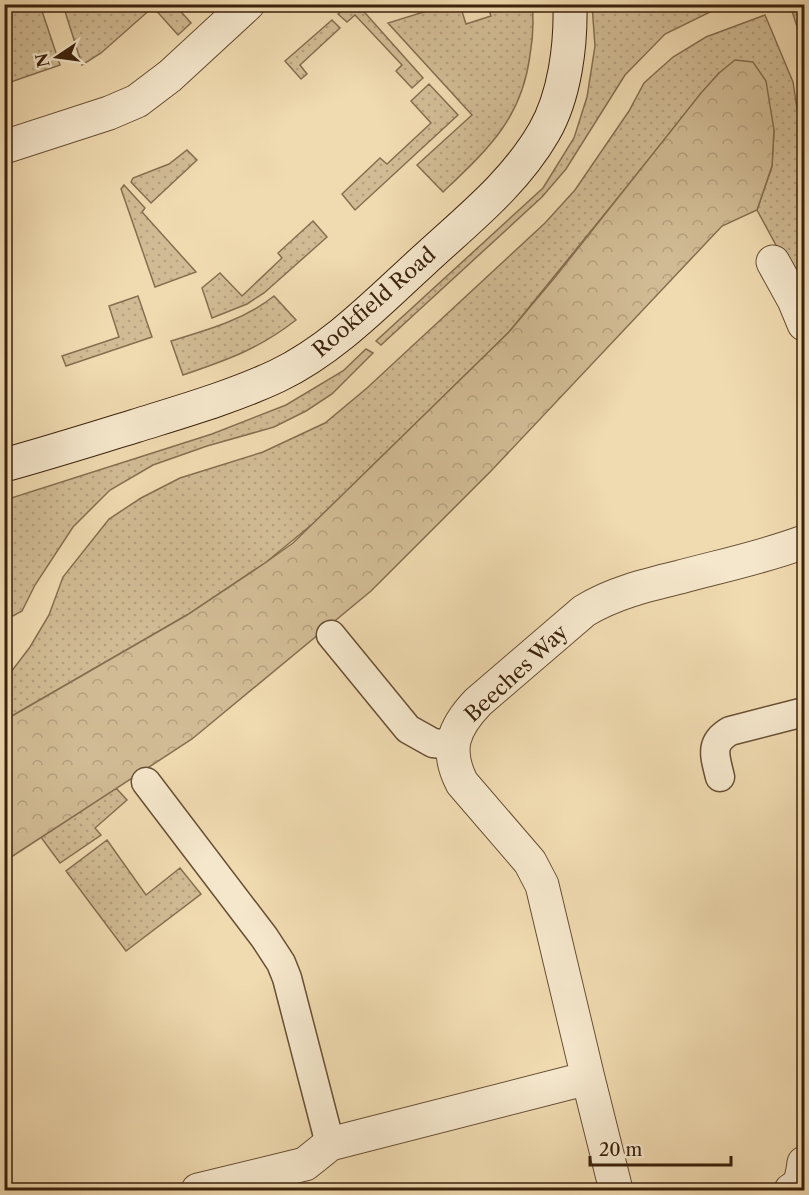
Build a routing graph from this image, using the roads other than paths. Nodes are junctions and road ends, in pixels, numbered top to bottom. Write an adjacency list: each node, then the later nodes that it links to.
1 (248, 4): 3 (street)
2 (570, 4): 6 (street, Rookfield Road)
3 (4, 147)
4 (773, 262): 5 (street)
5 (804, 324)
6 (4, 465)
7 (804, 542): 10 (street, Beeches Way)
8 (331, 635): 10 (lane)
9 (804, 712): 11 (lane)
10 (452, 746): 13 (street, Beeches Way)
11 (720, 777)
12 (146, 782): 14 (lane)
13 (588, 1078): 14 (street); 17 (street, Beeches Way)
14 (330, 1144): 16 (street)
15 (804, 1163): 18 (street)
16 (198, 1191)
17 (616, 1191)
18 (791, 1191)

